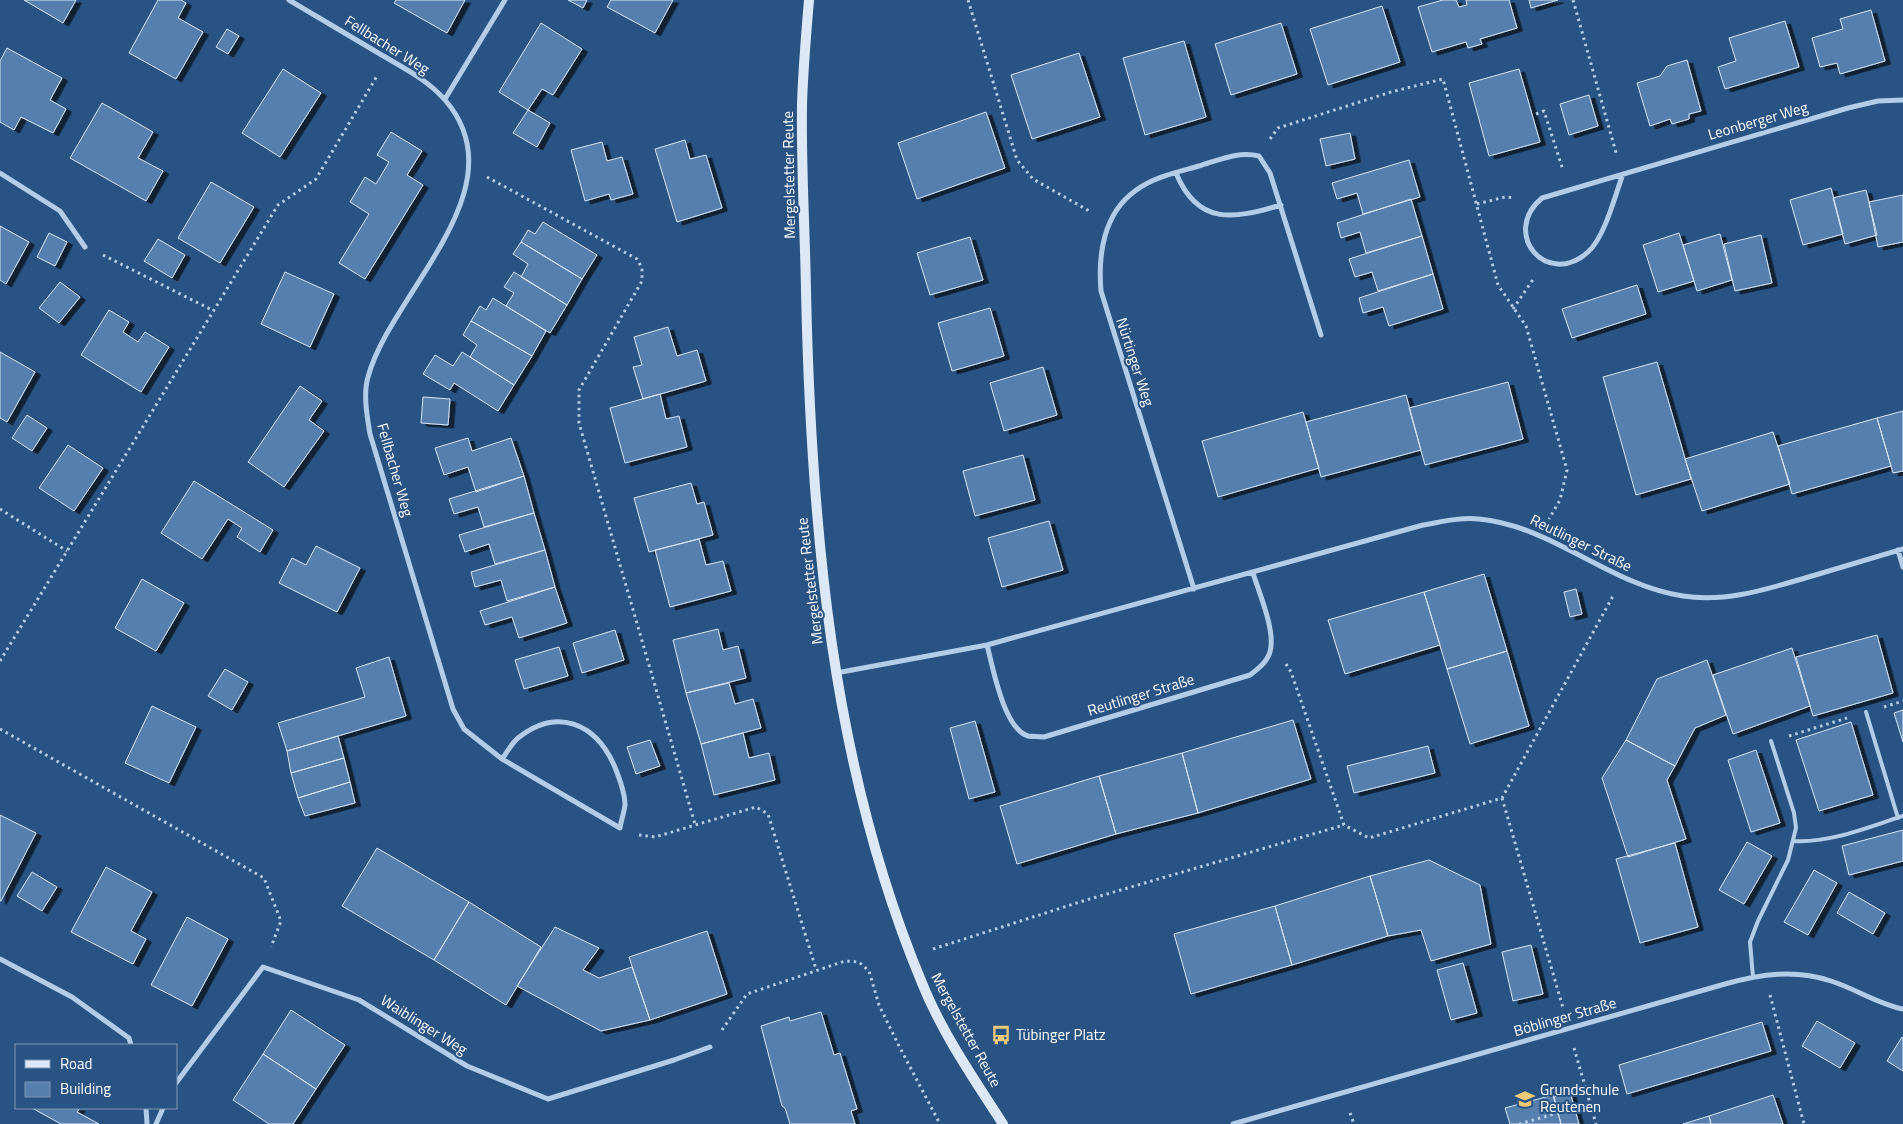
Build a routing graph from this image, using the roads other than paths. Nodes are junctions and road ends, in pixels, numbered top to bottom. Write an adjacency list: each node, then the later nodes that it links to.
1 (290, 0): 4 (street, Fellbacher Weg)
2 (506, 0): 4 (street)
3 (809, 0): 17 (street, Mergelstetter Reute)
4 (445, 99): 20 (street, Fellbacher Weg)
5 (1903, 100): 8 (street, Leonberger Weg)
6 (0, 173): 10 (street)
7 (1176, 173): 9 (street); 9 (street, Nürtinger Weg); 15 (street, Nürtinger Weg)
8 (1622, 174): 8 (street, Leonberger Weg)
9 (1281, 205): 11 (street)
10 (85, 247)
11 (1321, 335)
12 (1900, 550): 13 (street, Reutlinger Straße); 14 (street, Reutlinger Straße)
13 (1903, 567)
14 (1253, 573): 15 (street, Reutlinger Straße); 16 (street, Reutlinger Straße)
15 (1194, 589): 16 (street, Reutlinger Straße)
16 (986, 646): 17 (street, Reutlinger Straße)
17 (836, 673): 34 (street, Mergelstetter Reute)
18 (1866, 712): 22 (lane)
19 (1771, 741): 23 (lane)
20 (502, 759): 20 (street, Fellbacher Weg)
21 (1903, 816): 22 (lane)
22 (1898, 818): 23 (lane)
23 (1794, 841): 25 (lane)
24 (1, 962): 27 (street)
25 (1753, 977): 26 (street, Böblinger Straße); 35 (street, Böblinger Straße)
26 (1903, 1009)
27 (131, 1044)
28 (710, 1047): 29 (street, Waiblinger Weg)
29 (178, 1080)
30 (146, 1109): 32 (street)
31 (163, 1109): 33 (street)
32 (147, 1124)
33 (156, 1124)
34 (1003, 1124)
35 (1233, 1124)

